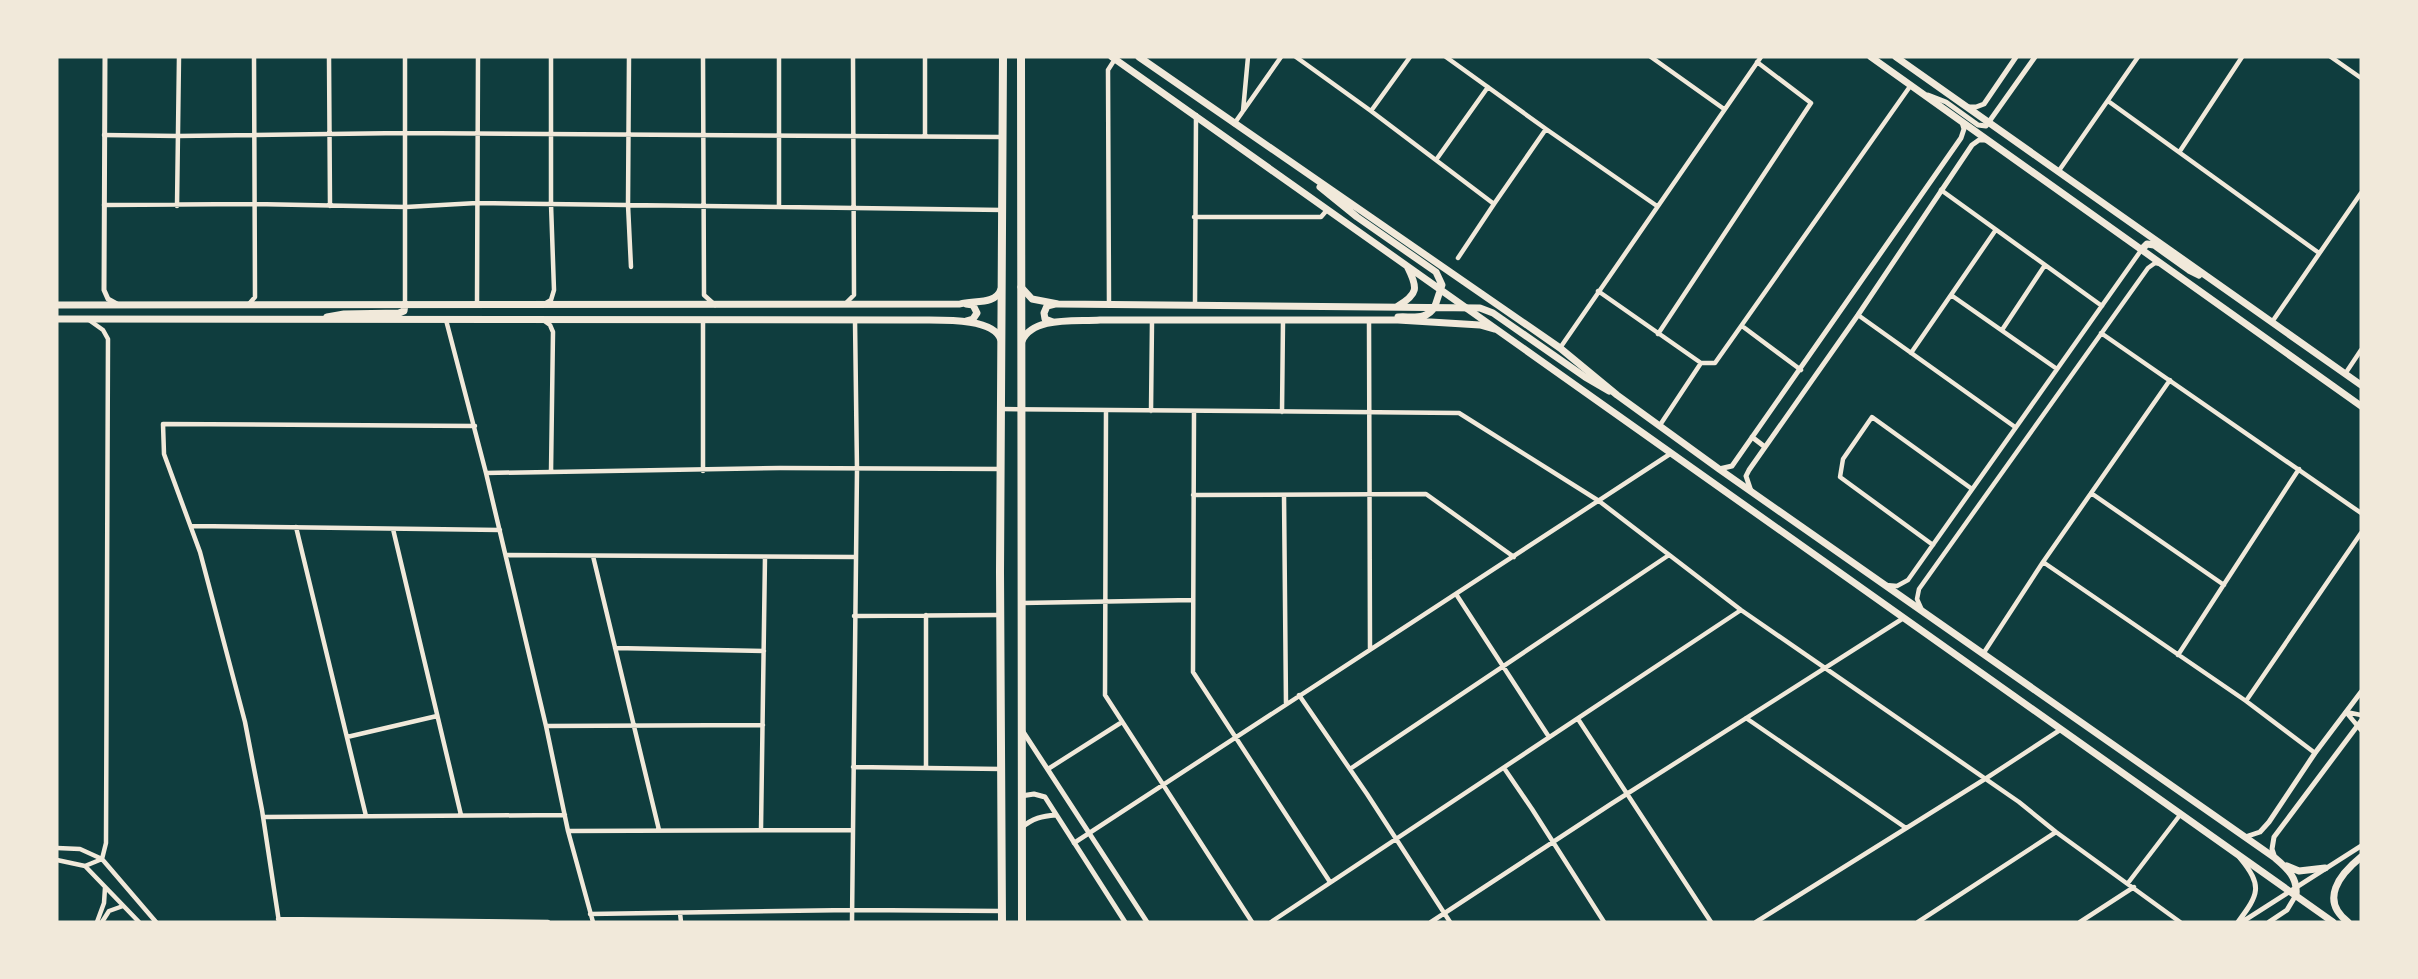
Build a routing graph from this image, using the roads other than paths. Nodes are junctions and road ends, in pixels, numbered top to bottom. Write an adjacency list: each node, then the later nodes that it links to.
1 (105, 57): 49 (street)
2 (179, 57): 53 (street)
3 (254, 57): 47 (street)
4 (329, 57): 45 (street)
5 (405, 57): 46 (street)
6 (478, 57): 48 (street)
7 (551, 57): 50 (street)
8 (629, 57): 51 (street)
9 (703, 57): 52 (street)
10 (779, 57): 54 (street)
11 (853, 57): 55 (street)
12 (925, 57): 56 (street)
13 (1003, 57): 57 (highway)
14 (1021, 57): 92 (highway)
15 (1139, 57): 43 (main road)
16 (1248, 57): 39 (street)
17 (1281, 57): 39 (street)
18 (1296, 57): 38 (street)
19 (1410, 57): 38 (street)
20 (1446, 57): 33 (street)
21 (1651, 57): 37 (street)
22 (1871, 57): 32 (main road)
23 (1896, 57): 36 (main road)
24 (2016, 57): 36 (street)
25 (2035, 57): 42 (street)
26 (2138, 57): 35 (street)
27 (2242, 57): 59 (street)
28 (2331, 57): 31 (street)
29 (1113, 58): 40 (main road); 106 (street)
30 (1759, 59): 37 (street); 132 (street)
31 (2361, 78)
32 (1911, 85): 34 (main road); 128 (street)
33 (1488, 87): 44 (street); 61 (street)
34 (1923, 93): 41 (main road); 42 (street)
35 (2108, 101): 59 (street); 64 (street)
36 (1966, 106): 42 (main road)
37 (1724, 109): 76 (street)
38 (1371, 111): 61 (street)
39 (1243, 112): 43 (street)
40 (1196, 115): 81 (main road); 82 (street)
41 (1961, 121): 58 (main road); 60 (street)
42 (1989, 123): 64 (main road)
43 (1234, 124): 62 (main road)
44 (1546, 129): 70 (street); 76 (street)
45 (329, 133): 46 (street); 47 (street); 74 (street)
46 (405, 133): 48 (street); 77 (street)
47 (253, 134): 53 (street); 68 (street)
48 (476, 134): 50 (street); 67 (street)
49 (104, 135): 53 (street); 71 (street)
50 (550, 135): 51 (street); 69 (street)
51 (629, 135): 52 (street); 72 (street)
52 (702, 135): 54 (street); 75 (street)
53 (178, 136): 73 (street)
54 (779, 136): 55 (street); 78 (street)
55 (853, 136): 56 (street); 79 (street)
56 (925, 136): 57 (street)
57 (1002, 136): 80 (highway)
58 (1989, 141): 63 (street); 84 (main road)
59 (2180, 151): 85 (street)
60 (1949, 155): 63 (street); 140 (street)
61 (1436, 160): 70 (street)
62 (1289, 163): 94 (main road); 135 (main road)
63 (1959, 163): 65 (street)
64 (2058, 172): 91 (main road)
65 (1941, 190): 83 (street); 113 (street)
66 (2361, 194): 85 (street)
67 (477, 203): 69 (street); 77 (street); 102 (street)
68 (254, 204): 73 (street); 74 (street); 108 (street)
69 (551, 204): 72 (street); 103 (street)
70 (1494, 204): 86 (street)
71 (104, 205): 73 (street); 101 (street)
72 (628, 205): 75 (street); 90 (street)
73 (177, 206)
74 (330, 206): 77 (street)
75 (703, 206): 78 (street); 104 (street)
76 (1657, 206): 95 (street)
77 (406, 207): 97 (street)
78 (779, 207): 79 (street)
79 (854, 209): 80 (street); 105 (street)
80 (1003, 210): 93 (highway)
81 (1327, 210): 82 (street); 89 (main road)
82 (1194, 217): 107 (street)
83 (1995, 231): 87 (street); 96 (street)
84 (2142, 249): 88 (main road); 91 (main road); 111 (street)
85 (2319, 252): 126 (street)
86 (1458, 258)
87 (2045, 265): 111 (street); 130 (street)
88 (2166, 265): 131 (street); 145 (main road)
89 (1407, 266): 94 (main road); 109 (main road)
90 (630, 267)
91 (2212, 280): 126 (main road)
92 (1020, 285): 99 (main road); 134 (highway)
93 (1002, 286): 98 (main road); 133 (highway)
94 (1441, 290): 110 (main road); 112 (main road)
95 (1598, 291): 132 (street); 135 (street)
96 (1951, 295): 130 (street); 137 (street)
97 (405, 304): 102 (main road); 108 (main road); 116 (main road)
98 (960, 304): 105 (main road); 122 (main road)
99 (1058, 304): 106 (main road); 127 (main road)
100 (57, 305): 101 (main road)
101 (119, 305): 108 (main road)
102 (477, 305): 103 (main road)
103 (542, 305): 104 (main road)
104 (715, 305): 105 (main road)
105 (845, 305)
106 (1109, 305): 107 (main road)
107 (1195, 305): 109 (main road)
108 (247, 306)
109 (1398, 306): 110 (main road)
110 (1436, 306): 112 (main road); 120 (main road)
111 (2102, 306): 139 (street)
112 (1465, 307): 129 (main road); 144 (main road)
113 (1858, 315): 137 (street); 157 (street)
114 (57, 319): 115 (main road)
115 (86, 319): 116 (main road); 261 (street)
116 (309, 320): 117 (main road)
117 (446, 320): 118 (main road); 154 (street)
118 (542, 320): 121 (main road); 164 (street)
119 (855, 320): 121 (main road); 122 (main road); 162 (street)
120 (1380, 320): 125 (main road); 129 (main road)
121 (704, 321): 163 (street)
122 (961, 321): 133 (main road)
123 (1152, 321): 124 (main road); 127 (main road); 149 (street)
124 (1282, 321): 125 (main road); 151 (street)
125 (1369, 321): 152 (street)
126 (2272, 322): 141 (main road)
127 (1056, 323): 134 (main road)
128 (1742, 326): 138 (street); 140 (street)
129 (1497, 330): 158 (main road)
130 (2002, 330): 139 (street)
131 (2101, 333): 142 (street); 194 (street)
132 (1658, 334): 138 (street)
133 (1002, 345): 146 (highway)
134 (1019, 346): 147 (highway)
135 (1560, 348): 144 (main road)
136 (2361, 350): 141 (street)
137 (1911, 353): 155 (street)
138 (1701, 363): 153 (street)
139 (2057, 369): 155 (street)
140 (1801, 370): 156 (street)
141 (2345, 374): 143 (main road)
142 (2170, 380): 161 (street); 168 (street)
143 (2361, 385)
144 (1617, 395): 153 (main road)
145 (2361, 406)
146 (1001, 409): 147 (street); 159 (highway)
147 (1021, 409): 148 (street); 192 (highway)
148 (1106, 411): 149 (street); 191 (street)
149 (1151, 411): 150 (street)
150 (1194, 412): 151 (street); 169 (street)
151 (1282, 412): 152 (street)
152 (1370, 413): 171 (street); 172 (street)
153 (1660, 425): 160 (main road)
154 (474, 426): 165 (street); 174 (street)
155 (2015, 427): 166 (street)
156 (1752, 437): 157 (street); 160 (street)
157 (1765, 447): 167 (street)
158 (1670, 454): 172 (street); 198 (main road)
159 (1001, 469): 162 (street); 196 (highway)
160 (1719, 469): 167 (main road)
161 (2299, 469): 173 (street); 188 (street)
162 (857, 470): 163 (street); 184 (street)
163 (703, 471): 164 (street)
164 (551, 472): 165 (street)
165 (486, 473): 177 (street)
166 (1972, 489): 179 (street); 179 (street)
167 (1750, 491): 187 (main road)
168 (2091, 493): 186 (street); 188 (street)
169 (1193, 495): 170 (street); 190 (street)
170 (1284, 495): 171 (street); 209 (street)
171 (1371, 495): 185 (street); 200 (street)
172 (1599, 501): 181 (street); 185 (street)
173 (2361, 513)
174 (190, 526): 175 (street); 241 (street)
175 (296, 528): 176 (street); 222 (street)
176 (393, 529): 177 (street); 212 (street)
177 (500, 530): 180 (street)
178 (2361, 532): 208 (street)
179 (1933, 545): 187 (street)
180 (506, 555): 182 (street); 217 (street)
181 (1669, 555): 193 (street); 204 (street)
182 (593, 556): 183 (street); 199 (street)
183 (765, 557): 184 (street); 201 (street)
184 (855, 557): 197 (street)
185 (1514, 557): 189 (street)
186 (2043, 562): 202 (street); 203 (street)
187 (1886, 585): 194 (main road)
188 (2224, 585): 203 (street)
189 (1456, 594): 200 (street); 204 (street)
190 (1193, 600): 191 (street); 224 (street)
191 (1105, 602): 192 (street); 215 (street)
192 (1021, 603): 220 (highway)
193 (1741, 610): 205 (street); 214 (street)
194 (1922, 611): 202 (main road)
195 (926, 615): 196 (street); 197 (street); 227 (street)
196 (1000, 615): 229 (highway)
197 (854, 616): 226 (street)
198 (1902, 619): 205 (street); 221 (main road)
199 (615, 648): 201 (street); 218 (street)
200 (1370, 649): 207 (street)
201 (764, 651): 216 (street)
202 (1983, 654): 252 (main road)
203 (2178, 655): 208 (street)
204 (1502, 667): 223 (street); 231 (street)
205 (1825, 669): 213 (street); 232 (street)
206 (2361, 692): 210 (street)
207 (1299, 695): 209 (street); 231 (street)
208 (2246, 701): 225 (street)
209 (1286, 704): 224 (street)
210 (2346, 712): 211 (street); 219 (street); 225 (street)
211 (2361, 715)
212 (437, 716): 222 (street); 237 (street)
213 (1746, 718): 234 (street); 244 (street)
214 (1578, 719): 223 (street); 234 (street)
215 (1122, 722): 230 (street); 233 (street)
216 (763, 725): 218 (street); 246 (street)
217 (546, 726): 218 (street); 238 (street)
218 (633, 726): 247 (street)
219 (2360, 726): 245 (street)
220 (1021, 728): 230 (street); 235 (highway)
221 (2060, 730): 232 (street); 236 (main road)
222 (347, 737): 240 (street)
223 (1550, 737): 228 (street)
224 (1234, 738): 233 (street); 266 (street)
225 (2314, 753): 242 (street)
226 (853, 767): 227 (street); 248 (street)
227 (926, 768): 229 (street)
228 (1504, 768): 253 (street); 254 (street)
229 (1001, 769): 273 (highway)
230 (1048, 769): 250 (street)
231 (1350, 769): 253 (street)
232 (1985, 779): 244 (street); 251 (street)
233 (1161, 785): 250 (street); 292 (street)
234 (1627, 794): 254 (street); 297 (street)
235 (1021, 796): 239 (street); 243 (highway)
236 (2180, 814): 258 (main road); 267 (street)
237 (460, 815): 238 (street); 240 (street)
238 (565, 815): 249 (street)
239 (1056, 815): 243 (street); 255 (street)
240 (366, 816): 241 (street)
241 (262, 817): 277 (street)
242 (2269, 822): 245 (street); 252 (street)
243 (1021, 828): 289 (highway)
244 (1906, 828): 298 (street)
245 (2281, 828): 260 (street)
246 (761, 829): 247 (street); 248 (street)
247 (659, 830): 249 (street)
248 (852, 830): 272 (street)
249 (568, 831): 276 (street)
250 (1088, 832): 255 (street); 291 (street)
251 (2056, 832): 267 (street); 299 (street)
252 (2245, 837): 260 (main road)
253 (1396, 839): 266 (street); 275 (street)
254 (1554, 842): 275 (street); 296 (street)
255 (1074, 843): 290 (street)
256 (2361, 846): 265 (street)
257 (57, 848): 261 (street)
258 (2237, 855): 270 (main road); 302 (street)
259 (2361, 857): 305 (main road)
260 (2275, 858): 263 (main road)
261 (102, 859): 264 (street); 282 (street)
262 (57, 861): 264 (street)
263 (2284, 865): 265 (main road); 270 (main road)
264 (85, 866): 269 (street)
265 (2325, 868): 270 (street)
266 (1330, 882): 293 (street)
267 (2128, 883): 268 (street)
268 (2134, 887): 300 (street); 301 (street)
269 (105, 888): 271 (street); 279 (street)
270 (2294, 890): 302 (street); 303 (street); 304 (main road)
271 (123, 906): 280 (street); 281 (street)
272 (852, 910): 273 (street); 274 (street); 287 (street)
273 (1002, 911): 288 (highway)
274 (680, 913): 276 (street); 286 (street)
275 (1444, 913): 294 (street); 295 (street)
276 (590, 914): 285 (street)
277 (278, 921): 278 (street)
278 (347, 921): 283 (street)
279 (97, 922)
280 (102, 922)
281 (139, 922)
282 (156, 922)
283 (428, 922): 284 (street)
284 (548, 922)
285 (592, 922)
286 (681, 922)
287 (852, 922)
288 (1002, 922)
289 (1022, 922)
290 (1125, 922)
291 (1147, 922)
292 (1252, 922)
293 (1271, 922)
294 (1431, 922)
295 (1450, 922)
296 (1603, 922)
297 (1711, 922)
298 (1756, 922)
299 (1918, 922)
300 (2080, 922)
301 (2180, 922)
302 (2240, 922)
303 (2269, 922)
304 (2333, 922)
305 (2348, 922)

